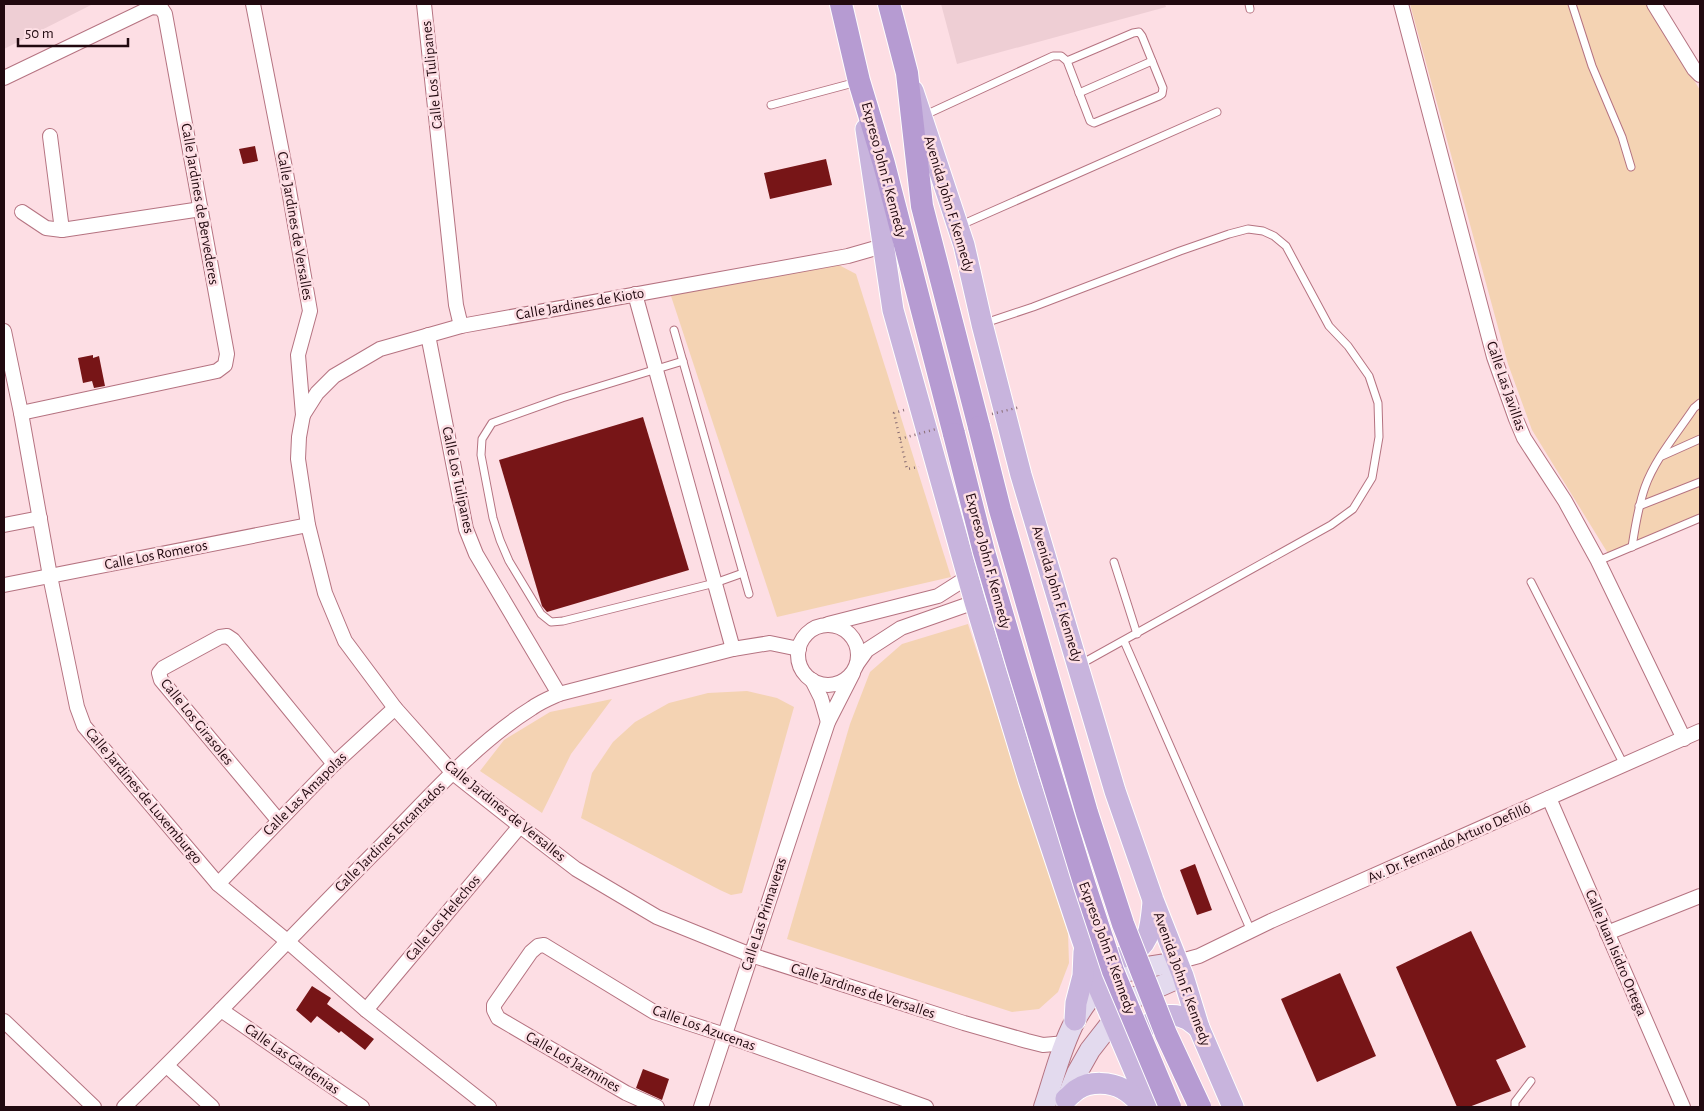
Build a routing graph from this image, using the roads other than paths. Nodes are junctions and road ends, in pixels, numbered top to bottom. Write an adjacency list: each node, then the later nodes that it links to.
1 (254, 4): 35 (street, Calle Jardines de Versalles)
2 (424, 4): 27 (street, Calle Los Tulipanes)
3 (841, 4): 13 (highway, Expreso John F. Kennedy)
4 (889, 4): 10 (highway, Expreso John F. Kennedy)
5 (1401, 4): 46 (street, Calle Las Javillas)
6 (1572, 4): 19 (lane)
7 (1654, 4): 11 (street)
8 (1067, 61): 9 (lane); 14 (lane); 17 (lane)
9 (1152, 61): 14 (lane); 14 (lane)
10 (907, 73): 17 (main road, Avenida John F. Kennedy); 109 (highway, Expreso John F. Kennedy, bridge)
11 (1700, 75)
12 (4, 78): 20 (street, Calle Jardines de Bervederes)
13 (859, 81): 15 (lane); 24 (main road); 108 (highway, Expreso John F. Kennedy, bridge)
14 (1079, 93)
15 (771, 105)
16 (1217, 112): 22 (lane)
17 (923, 116): 22 (main road, Avenida John F. Kennedy)
18 (50, 136): 23 (street)
19 (1631, 167)
20 (200, 209): 23 (street); 34 (street, Calle Jardines de Bervederes)
21 (22, 212): 23 (street)
22 (958, 226): 26 (main road, Avenida John F. Kennedy)
23 (62, 230)
24 (883, 246): 25 (street, Calle Jardines de Kioto); 49 (main road)
25 (635, 294): 27 (street, Calle Jardines de Kioto); 32 (street)
26 (982, 324): 56 (lane); 60 (main road, Avenida John F. Kennedy)
27 (461, 326): 30 (street, Calle Jardines de Kioto)
28 (674, 330): 31 (lane)
29 (4, 331): 34 (street, Calle Jardines de Luxemburgo)
30 (428, 335): 35 (street, Calle Jardines de Kioto); 63 (street, Calle Los Tulipanes)
31 (683, 361): 32 (lane); 47 (lane)
32 (656, 369): 51 (street); 51 (lane)
33 (1700, 403): 37 (lane)
34 (21, 413): 40 (street, Calle Jardines de Luxemburgo)
35 (303, 415): 43 (street, Calle Jardines de Versalles)
36 (1700, 439): 37 (lane)
37 (1662, 456): 39 (lane)
38 (1700, 482): 39 (lane)
39 (1639, 506): 44 (lane)
40 (40, 518): 42 (street); 48 (street, Calle Jardines de Luxemburgo)
41 (1700, 518): 44 (lane)
42 (4, 524)
43 (308, 525): 48 (street, Calle Los Romeros); 64 (street, Calle Jardines de Versalles)
44 (1632, 547): 46 (lane)
45 (1114, 562): 56 (lane)
46 (1598, 562): 67 (street, Calle Las Javillas)
47 (743, 574): 51 (lane); 53 (lane)
48 (50, 576): 52 (street, Calle Los Romeros); 74 (street, Calle Jardines de Luxemburgo)
49 (968, 577): 54 (main road); 55 (street)
50 (1531, 582): 69 (lane)
51 (715, 583): 58 (street)
52 (4, 585)
53 (749, 594)
54 (975, 602): 61 (street, Calle Las Primaveras); 80 (main road)
55 (823, 625): 59 (street); 61 (street)
56 (1137, 634): 57 (lane)
57 (1124, 641): 60 (lane); 77 (lane)
58 (733, 649): 59 (street, Calle Jardines Encantados); 63 (street, Calle Jardines Encantados)
59 (799, 649): 62 (street)
60 (1079, 666): 76 (main road, Avenida John F. Kennedy)
61 (855, 669): 62 (street); 65 (street, Calle Las Primaveras)
62 (812, 680): 65 (street)
63 (559, 694): 70 (street, Calle Jardines Encantados)
64 (395, 708): 68 (street, Calle Las Amapolas); 70 (street, Calle Jardines de Versalles)
65 (828, 722): 81 (street, Calle Las Primaveras)
66 (1700, 731): 67 (street, Av. Dr. Fernando Arturo Defilló)
67 (1684, 739): 69 (street, Av. Dr. Fernando Arturo Defilló)
68 (334, 764): 72 (street, Calle Las Amapolas); 72 (street, Calle Los Girasoles)
69 (1624, 765): 71 (street, Av. Dr. Fernando Arturo Defilló)
70 (454, 773): 73 (street, Calle Jardines de Versalles); 79 (street, Calle Jardines Encantados)
71 (1549, 798): 77 (street, Av. Dr. Fernando Arturo Defilló); 78 (street, Calle Juan Isidro Ortega)
72 (278, 820): 74 (street, Calle Las Amapolas)
73 (520, 826): 81 (street, Calle Jardines de Versalles); 85 (street, Calle Los Helechos)
74 (218, 884): 79 (street, Calle Jardines de Luxemburgo)
75 (1700, 896): 78 (street)
76 (1153, 900): 80 (main road); 82 (main road, Avenida John F. Kennedy)
77 (1251, 931): 82 (street, Av. Dr. Fernando Arturo Defilló)
78 (1607, 933): 112 (street, Calle Juan Isidro Ortega)
79 (287, 940): 84 (street, Calle Jardines Encantados); 85 (street, Calle Jardines de Luxemburgo)
80 (1082, 940): 83 (main road); 87 (main road)
81 (751, 955): 91 (street, Calle Las Primaveras); 92 (street, Calle Jardines de Versalles)
82 (1180, 969): 83 (main road); 88 (main road); 90 (main road, Avenida John F. Kennedy)
83 (1099, 988): 87 (main road); 88 (main road)
84 (222, 1010): 94 (street, Calle Jardines Encantados); 100 (street, Calle Las Gardenias)
85 (366, 1010): 101 (street, Calle Jardines de Luxemburgo)
86 (494, 1010): 91 (street, Calle Los Azucenas); 102 (street, Calle Los Jazmines)
87 (1075, 1020): 92 (main road)
88 (1113, 1020): 93 (main road); 96 (main road)
89 (4, 1021): 97 (street)
90 (1199, 1028): 93 (main road); 110 (main road, Avenida John F. Kennedy)
91 (725, 1036): 103 (street, Calle Las Primaveras); 104 (street, Calle Los Azucenas)
92 (1066, 1043): 105 (main road)
93 (1130, 1060): 107 (main road)
94 (167, 1066): 98 (street, Calle Jardines Encantados); 99 (street)
95 (1531, 1081): 111 (lane)
96 (1065, 1103): 106 (main road)
97 (94, 1107)
98 (124, 1107)
99 (212, 1107)
100 (362, 1107)
101 (489, 1107)
102 (657, 1107)
103 (701, 1107)
104 (926, 1107)
105 (1044, 1107)
106 (1144, 1107)
107 (1150, 1107)
108 (1170, 1107)
109 (1200, 1107)
110 (1234, 1107)
111 (1515, 1107)
112 (1683, 1107)

